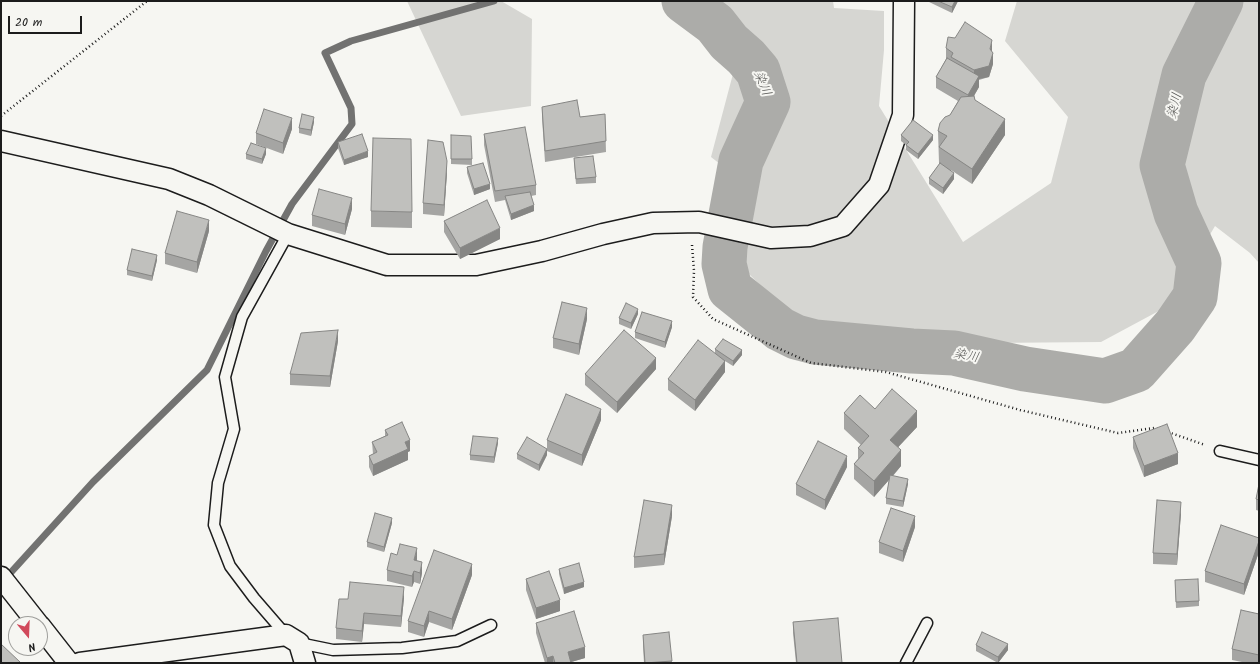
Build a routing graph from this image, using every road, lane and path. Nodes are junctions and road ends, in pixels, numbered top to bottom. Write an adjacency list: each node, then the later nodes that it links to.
1 (146, 1): 3 (path)
2 (904, 1): 5 (street)
3 (1, 116)
4 (1, 141): 6 (street)
5 (694, 222): 6 (street); 7 (path)
6 (288, 234): 14 (lane)
7 (1220, 451): 8 (lane)
8 (1259, 460)
9 (1, 576): 10 (street)
10 (32, 616)
11 (927, 622): 18 (lane)
12 (491, 625): 14 (lane)
13 (48, 636): 15 (street)
14 (293, 639): 16 (street); 17 (street)
15 (69, 663)
16 (80, 663)
17 (305, 663)
18 (906, 663)

